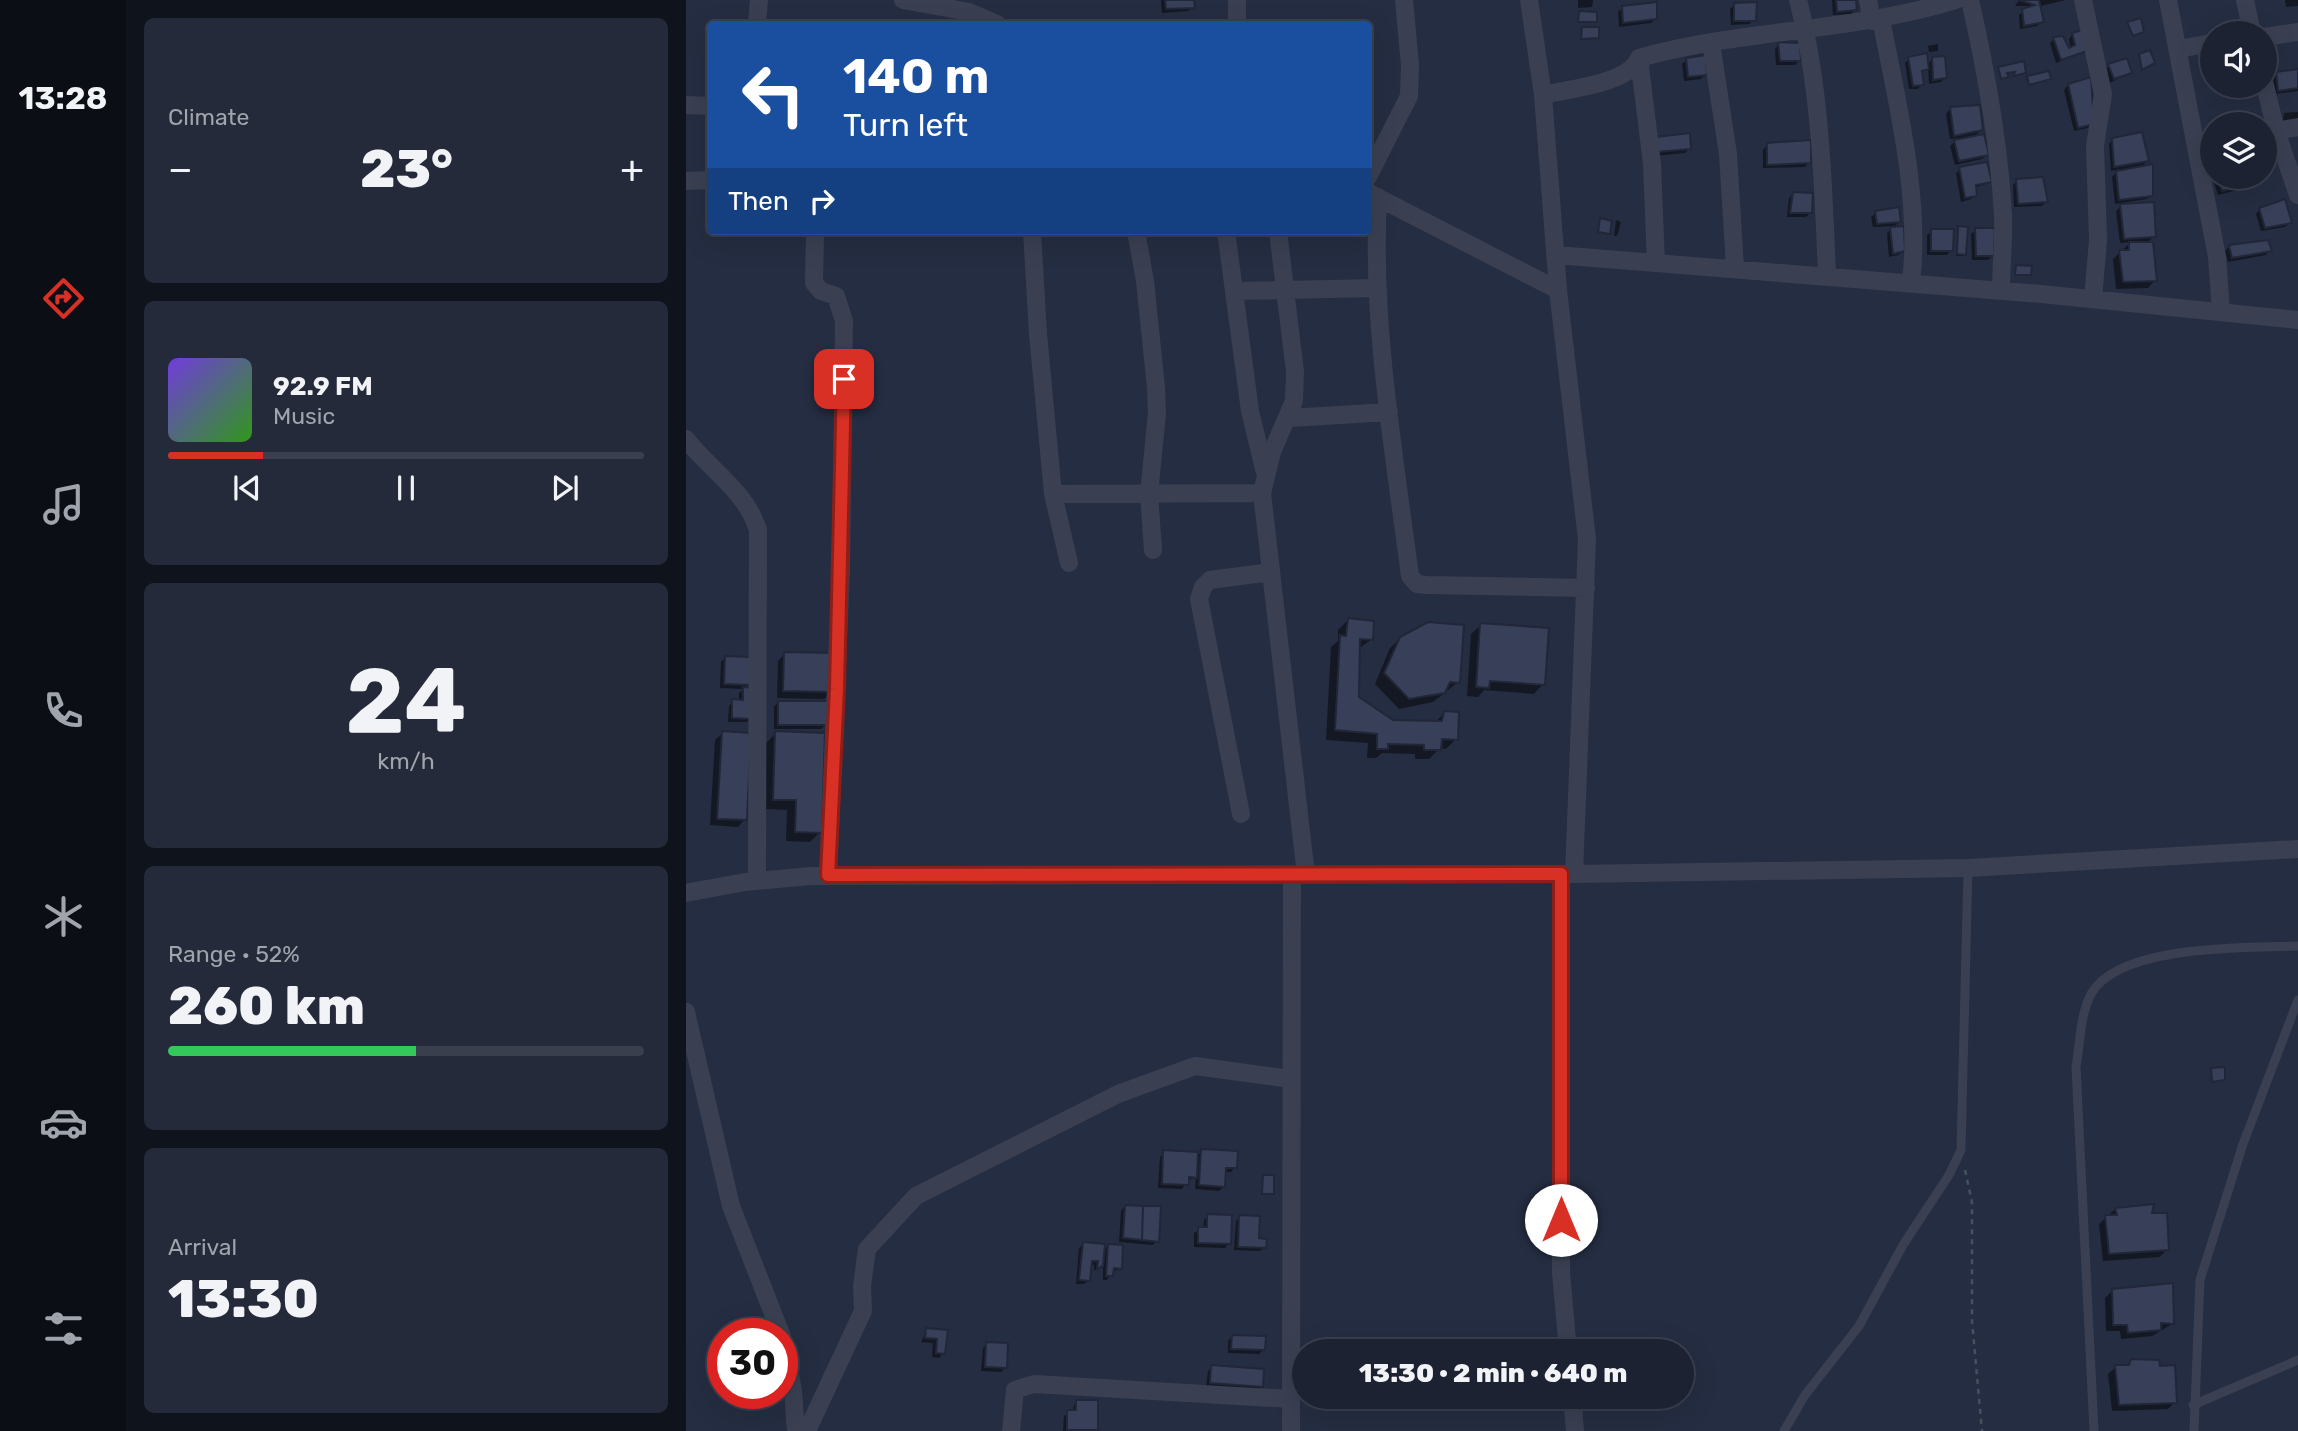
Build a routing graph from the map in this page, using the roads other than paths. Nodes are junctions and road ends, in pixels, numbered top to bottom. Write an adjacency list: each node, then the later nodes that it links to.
1 (759, 0): 14 (street)
2 (903, 0): 15 (street)
3 (1237, 0): 16 (street)
4 (1404, 0): 31 (street)
5 (1529, 0): 25 (street)
6 (1798, 0): 18 (street)
7 (1868, 0): 13 (street)
8 (1970, 0): 50 (street)
9 (2083, 0): 51 (street)
10 (2168, 0): 23 (street)
11 (2245, 0): 17 (street)
12 (1950, 1): 13 (street)
13 (1876, 20): 18 (street); 45 (street)
14 (757, 21)
15 (990, 21)
16 (1237, 21)
17 (2249, 21)
18 (1806, 32): 21 (street); 44 (street)
19 (2298, 32): 20 (street)
20 (2277, 35)
21 (1711, 43): 24 (street); 43 (street)
22 (2200, 45): 23 (street)
23 (2178, 48): 52 (street)
24 (1639, 58): 25 (street); 42 (street)
25 (1543, 95): 41 (street)
26 (686, 105): 27 (street)
27 (707, 106)
28 (2298, 127): 29 (street)
29 (2277, 131)
30 (2277, 134): 35 (street)
31 (1372, 169)
32 (707, 180): 33 (street)
33 (686, 181)
34 (1373, 195): 46 (street); 48 (street)
35 (2298, 195)
36 (815, 235): 69 (street)
37 (1032, 235): 59 (street)
38 (1137, 235): 60 (street)
39 (1227, 235): 49 (street)
40 (1278, 235): 47 (street)
41 (1556, 255): 42 (street); 48 (street)
42 (1656, 263): 43 (street)
43 (1735, 267): 44 (street)
44 (1827, 275): 45 (street)
45 (1911, 282): 50 (street)
46 (1377, 288): 47 (street); 54 (street)
47 (1285, 289): 49 (street); 55 (street)
48 (1558, 289): 64 (street)
49 (1234, 291): 57 (street)
50 (2001, 291): 51 (street)
51 (2093, 299): 52 (street)
52 (2221, 312): 53 (street)
53 (2298, 320)
54 (1389, 412): 55 (street); 64 (street)
55 (1289, 418): 57 (street)
56 (686, 439): 71 (street)
57 (1265, 473): 58 (street)
58 (1262, 493): 60 (street); 63 (street)
59 (1053, 494): 60 (street); 62 (street)
60 (1149, 494): 61 (street)
61 (1153, 550)
62 (1069, 563)
63 (1271, 572): 65 (street); 70 (street)
64 (1586, 588): 68 (street)
65 (1241, 814)
66 (2298, 849): 67 (street)
67 (1968, 868): 68 (street); 89 (lane)
68 (1567, 874): 70 (street); 78 (street)
69 (828, 875): 70 (street); 71 (street)
70 (1299, 875): 76 (street)
71 (757, 880): 72 (street)
72 (686, 893)
73 (2298, 946): 90 (lane)
74 (2298, 1000): 81 (lane)
75 (686, 1012): 77 (street)
76 (1290, 1079): 80 (street); 85 (street)
77 (775, 1318)
78 (1567, 1339)
79 (2298, 1360): 81 (lane)
80 (1290, 1399): 86 (street); 87 (street)
81 (2193, 1405): 91 (lane)
82 (794, 1409): 84 (street)
83 (1573, 1409): 88 (street)
84 (796, 1431)
85 (807, 1431)
86 (1011, 1431)
87 (1291, 1431)
88 (1575, 1431)
89 (1784, 1431)
90 (2094, 1431)
91 (2194, 1431)

